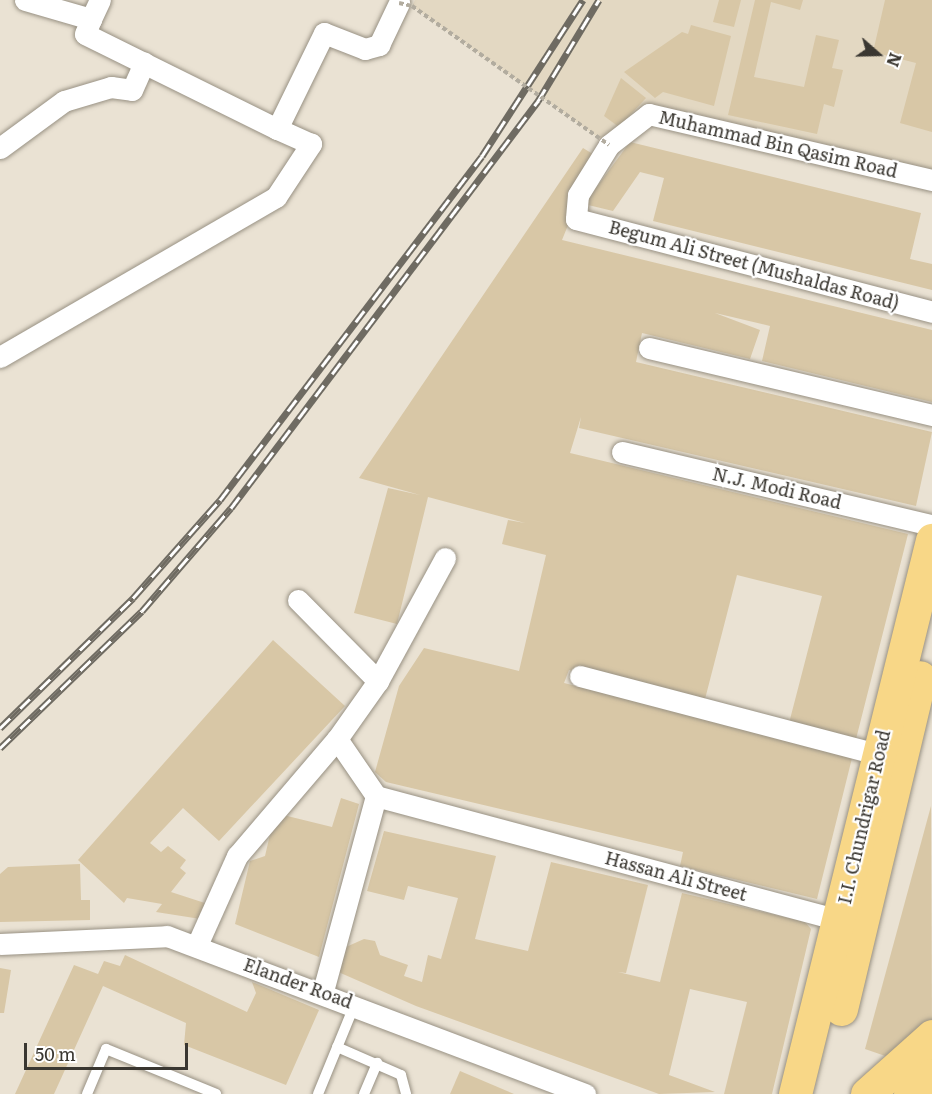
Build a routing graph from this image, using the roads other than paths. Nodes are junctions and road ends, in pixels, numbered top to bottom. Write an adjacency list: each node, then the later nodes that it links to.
1 (25, 0): 3 (street)
2 (399, 3): 5 (street)
3 (95, 10): 4 (street)
4 (144, 63): 5 (street); 6 (street)
5 (277, 129): 11 (street)
6 (0, 148)
7 (932, 180): 8 (street, Muhammad Bin Qasim Road)
8 (576, 219): 9 (street, Begum Ali Street (Mushaldas Road))
9 (932, 312)
10 (649, 348): 12 (street)
11 (0, 357)
12 (932, 415)
13 (622, 452): 14 (street, N.J. Modi Road)
14 (932, 525)
15 (932, 540): 22 (main road, I.I. Chundrigar Road)
16 (445, 558): 20 (street)
17 (298, 600): 20 (street)
18 (932, 622): 40 (main road, I.I. Chundrigar Road)
19 (580, 676): 22 (street)
20 (378, 681): 21 (street)
21 (337, 739): 23 (street); 26 (street)
22 (877, 754): 24 (main road, I.I. Chundrigar Road)
23 (376, 796): 24 (street, Hassan Ali Street); 27 (street)
24 (840, 920): 39 (main road, I.I. Chundrigar Road)
25 (0, 944): 26 (street, Elander Road)
26 (197, 945): 27 (street, Elander Road)
27 (323, 991): 28 (street, Elander Road)
28 (356, 1004): 30 (lane); 38 (street, Elander Road)
29 (932, 1036): 41 (main road)
30 (338, 1047): 31 (lane); 35 (lane)
31 (377, 1063): 36 (lane); 37 (lane)
32 (932, 1075): 42 (main road)
33 (87, 1094): 34 (lane)
34 (216, 1094)
35 (318, 1094)
36 (364, 1094)
37 (406, 1094)
38 (585, 1094)
39 (795, 1094)
40 (817, 1094)
41 (867, 1094)
42 (910, 1094)

